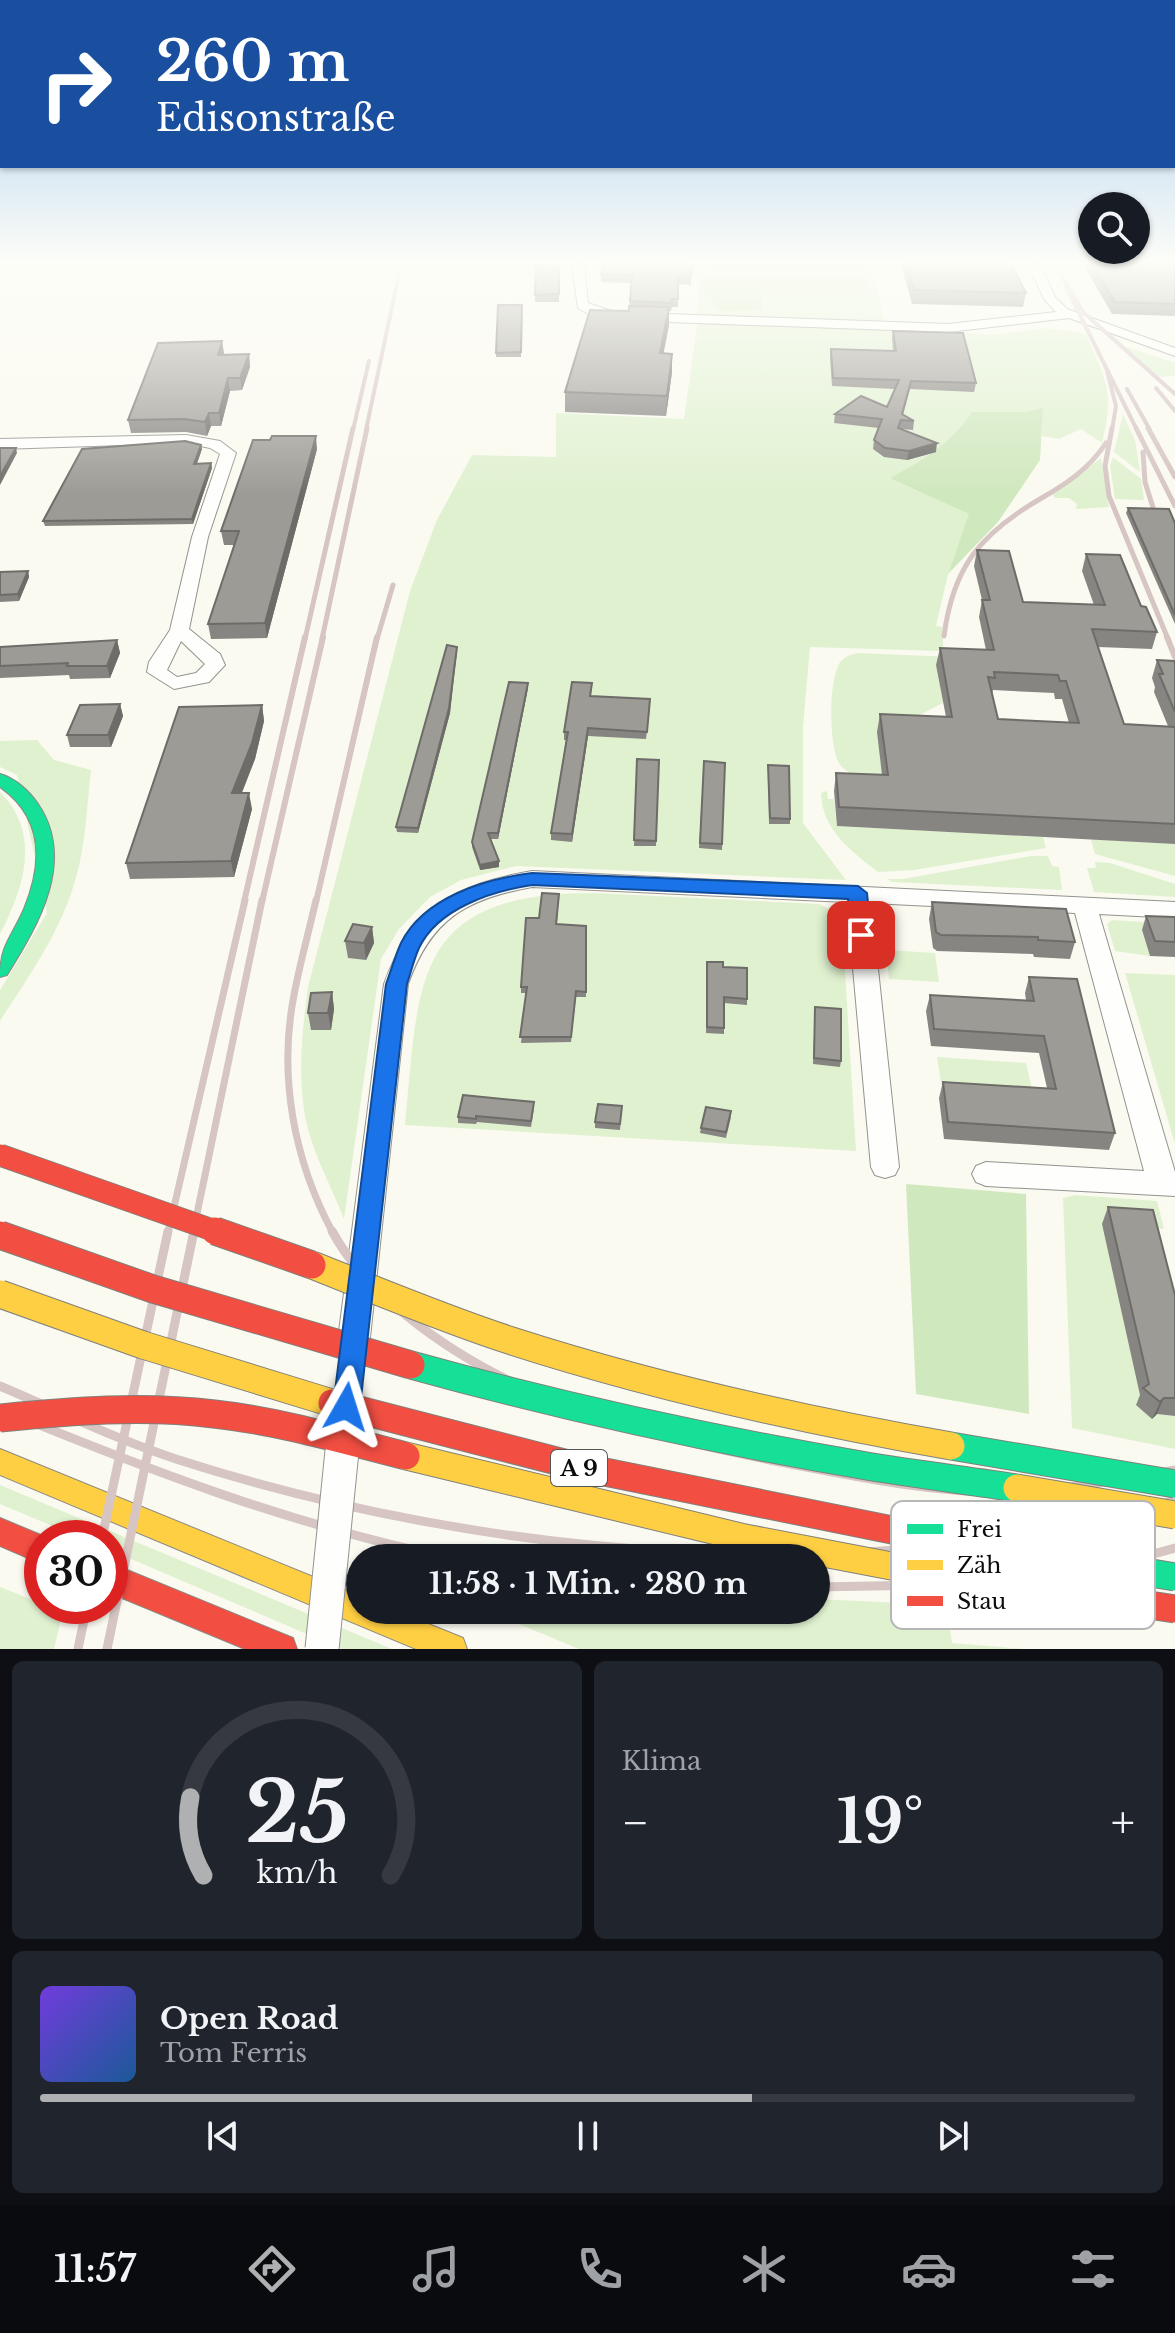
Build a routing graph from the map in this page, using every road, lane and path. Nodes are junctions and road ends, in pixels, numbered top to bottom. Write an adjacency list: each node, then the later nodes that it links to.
1 (1143, 341): 2 (street)
2 (1175, 352)
3 (0, 444): 4 (street)
4 (179, 630)
5 (0, 779): 9 (main road)
6 (858, 893): 7 (street); 11 (street); 32 (street, bridge)
7 (1085, 905): 8 (street); 13 (street)
8 (1175, 910)
9 (0, 970)
10 (0, 1155): 18 (main road, bridge)
11 (885, 1167)
12 (986, 1174): 13 (street)
13 (1169, 1184)
14 (0, 1235): 19 (main road, bridge)
15 (0, 1294): 23 (main road, A 9, bridge)
16 (0, 1418): 25 (main road, bridge)
17 (0, 1462): 33 (main road)
18 (1175, 1484)
19 (1094, 1501)
20 (1155, 1512): 21 (main road, bridge)
21 (1175, 1515)
22 (0, 1532): 24 (main road)
23 (891, 1532)
24 (24, 1542)
25 (891, 1566)
26 (1155, 1574): 27 (main road, A 9, bridge)
27 (1175, 1577)
28 (128, 1585): 31 (main road)
29 (1155, 1606): 30 (main road, bridge)
30 (1175, 1609)
31 (282, 1649)
32 (322, 1649)
33 (452, 1649)

